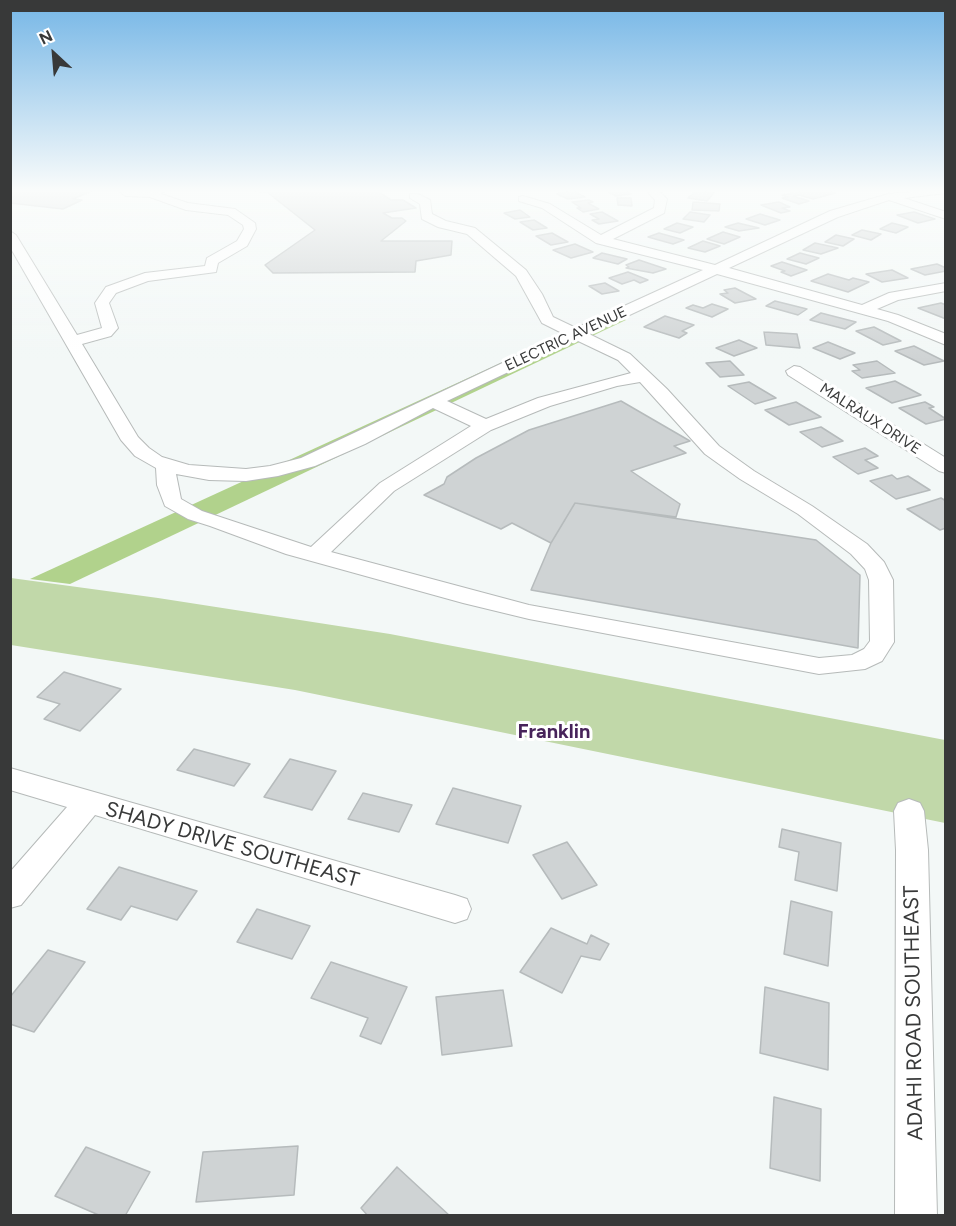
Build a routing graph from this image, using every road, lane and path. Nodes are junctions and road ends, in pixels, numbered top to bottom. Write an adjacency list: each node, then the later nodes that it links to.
1 (17, 246): 16 (street)
2 (237, 246): 6 (street)
3 (489, 246): 11 (street)
4 (626, 246): 7 (street)
5 (765, 246): 7 (street, ELECTRIC AVENUE)
6 (211, 269): 8 (street); 13 (street)
7 (716, 269): 10 (street); 12 (street, ELECTRIC AVENUE)
8 (223, 279)
9 (945, 287): 10 (street)
10 (862, 310): 15 (street)
11 (543, 312): 12 (street); 14 (street)
12 (616, 315): 14 (street, ELECTRIC AVENUE)
13 (110, 328): 16 (street); 17 (street)
14 (575, 334): 19 (street); 20 (street, ELECTRIC AVENUE)
15 (945, 340)
16 (72, 341): 17 (street)
17 (84, 362): 23 (street)
18 (794, 371): 22 (street, MALRAUX DRIVE)
19 (644, 376): 21 (street); 26 (street)
20 (433, 401): 21 (street); 24 (street, ELECTRIC AVENUE)
21 (485, 426): 26 (street)
22 (945, 467)
23 (176, 468): 24 (street, ELECTRIC AVENUE); 25 (street)
24 (209, 474): 25 (street)
25 (215, 520): 26 (street)
26 (316, 555)
27 (10, 779): 28 (street, SHADY DRIVE SOUTHEAST)
28 (88, 803): 30 (street); 31 (street, SHADY DRIVE SOUTHEAST)
29 (909, 811): 32 (street, ADAHI ROAD SOUTHEAST)
30 (10, 895)
31 (454, 909)
32 (916, 1215)

